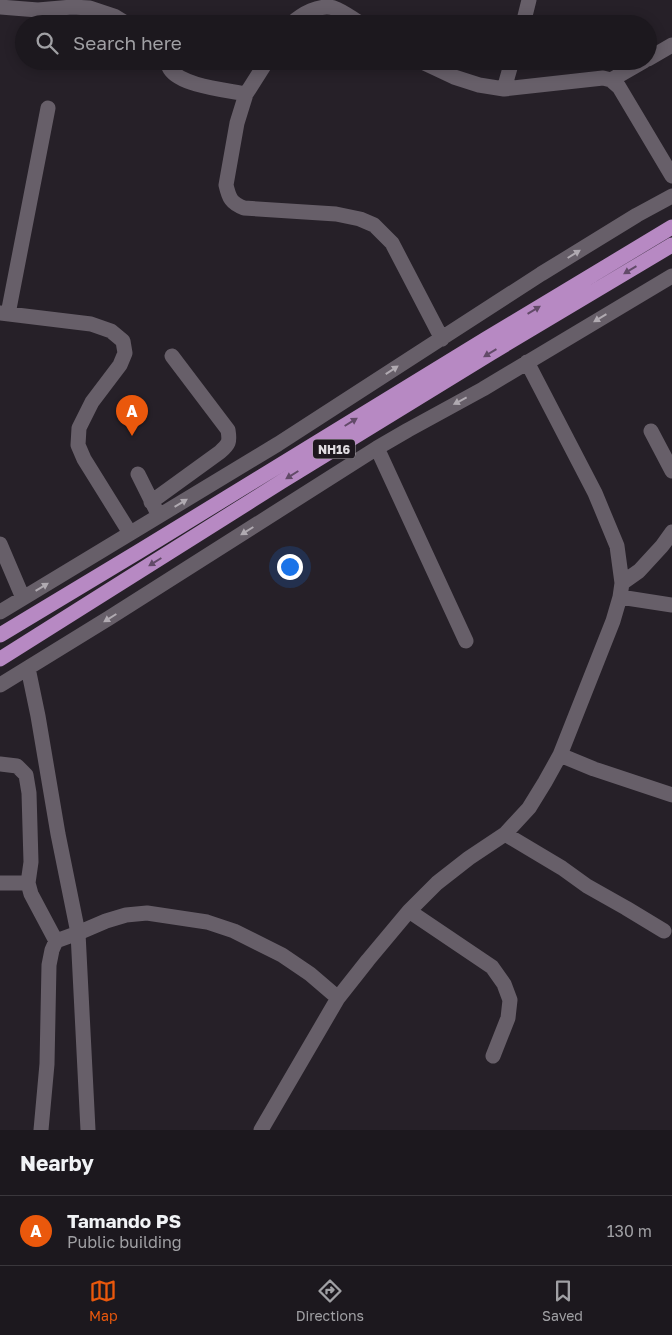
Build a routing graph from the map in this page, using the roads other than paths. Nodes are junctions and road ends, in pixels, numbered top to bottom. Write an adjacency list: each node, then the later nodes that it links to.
1 (529, 0): 7 (street)
2 (315, 4): 5 (street); 6 (street)
3 (0, 7): 4 (street)
4 (111, 15)
5 (303, 15)
6 (346, 15)
7 (525, 15)
8 (672, 45): 9 (street)
9 (657, 54)
10 (171, 70): 17 (street)
11 (261, 70): 17 (street)
12 (439, 70): 16 (street)
13 (509, 70): 16 (street)
14 (628, 70): 15 (street)
15 (611, 80): 16 (street); 19 (street)
16 (504, 89)
17 (246, 94): 25 (street)
18 (48, 108): 24 (street)
19 (672, 176)
20 (672, 196): 25 (street, one-way to 20)
21 (672, 227): 41 (highway, NH16, one-way to 21)
22 (672, 245): 43 (highway, NH16, one-way to 43)
23 (672, 276): 27 (street, one-way to 27)
24 (4, 314): 35 (street)
25 (442, 339): 33 (street, one-way to 25)
26 (172, 356): 32 (street)
27 (527, 362): 29 (street, one-way to 29); 37 (street)
28 (651, 431): 30 (street)
29 (376, 448): 42 (street); 44 (street, one-way to 44)
30 (672, 471)
31 (138, 474): 32 (street)
32 (151, 502): 33 (street)
33 (160, 515): 35 (street)
34 (672, 532): 37 (street)
35 (130, 533): 38 (street, one-way to 35)
36 (0, 544): 38 (street)
37 (621, 590): 39 (street); 46 (street)
38 (23, 598): 40 (street)
39 (672, 605)
40 (0, 612)
41 (0, 635)
42 (466, 641)
43 (0, 659)
44 (28, 668): 45 (street); 54 (street)
45 (0, 685)
46 (560, 755): 48 (street); 49 (street)
47 (0, 764): 51 (street)
48 (672, 795)
49 (505, 834): 52 (street); 53 (street)
50 (0, 883): 51 (street)
51 (28, 883): 55 (street)
52 (409, 911): 56 (street); 57 (street)
53 (664, 931)
54 (78, 933): 55 (street); 56 (street); 59 (street)
55 (56, 940): 58 (street)
56 (338, 998): 60 (street)
57 (493, 1056)
58 (41, 1130)
59 (88, 1130)
60 (261, 1130)

